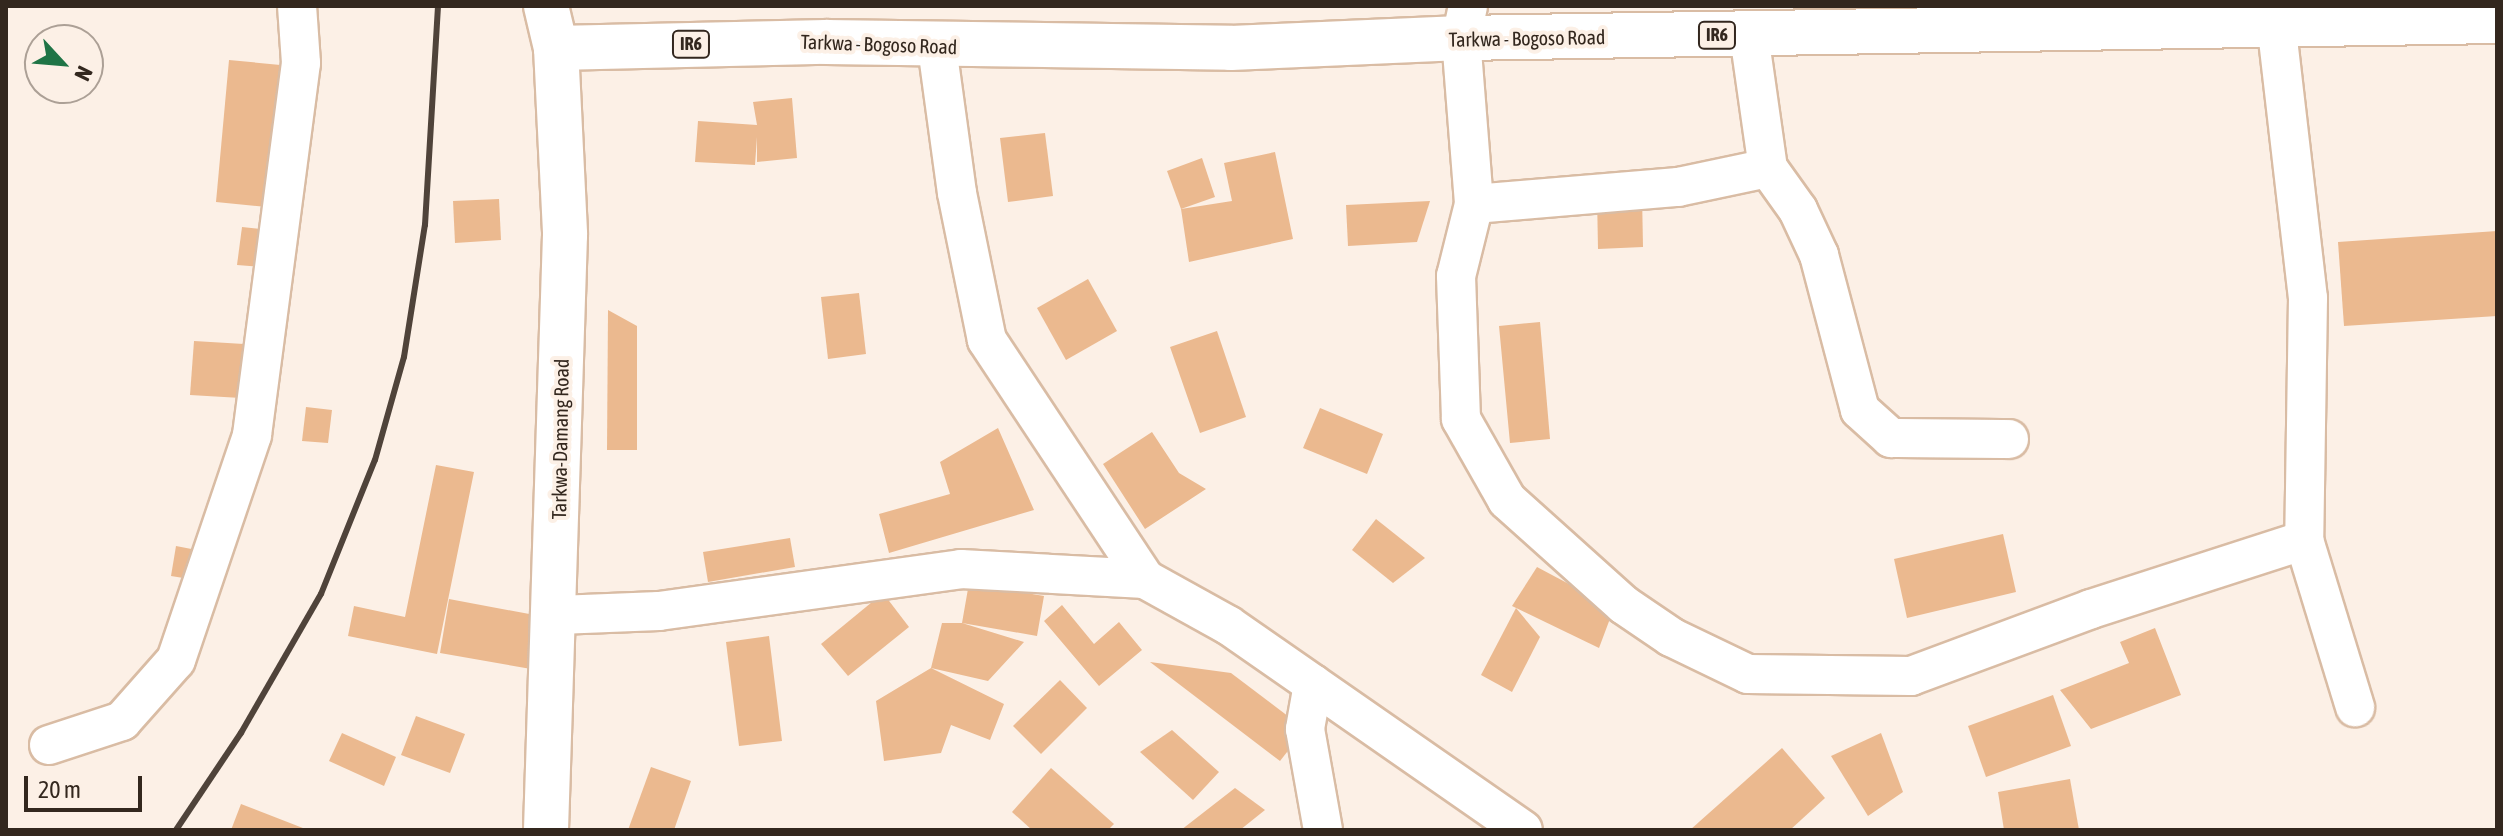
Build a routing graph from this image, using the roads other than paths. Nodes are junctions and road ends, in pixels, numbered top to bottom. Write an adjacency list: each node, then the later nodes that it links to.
1 (297, 6): 18 (street)
2 (546, 6): 9 (main road, Tarkwa-Damang Road)
3 (2118, 18): 6 (main road, Tarkwa - Bogoso Road / IR6); 7 (main road, Tarkwa - Bogoso Road / IR6)
4 (2497, 21): 6 (main road, Tarkwa - Bogoso Road / IR6)
5 (1464, 22): 7 (main road, Tarkwa - Bogoso Road / IR6); 8 (main road, Tarkwa - Bogoso Road / IR6); 11 (street)
6 (2276, 22): 13 (street)
7 (1749, 35): 10 (street)
8 (937, 47): 9 (main road, Tarkwa - Bogoso Road / IR6); 14 (street)
9 (556, 48): 15 (main road, Tarkwa-Damang Road)
10 (1768, 168): 11 (street); 12 (street)
11 (1474, 204): 13 (street)
12 (2009, 439)
13 (2304, 540): 17 (street)
14 (1145, 579): 15 (street); 16 (street)
15 (558, 615): 19 (main road, Tarkwa-Damang Road)
16 (1313, 684): 20 (street); 21 (street)
17 (2355, 707)
18 (49, 745)
19 (546, 830)
20 (1323, 830)
21 (1523, 830)

